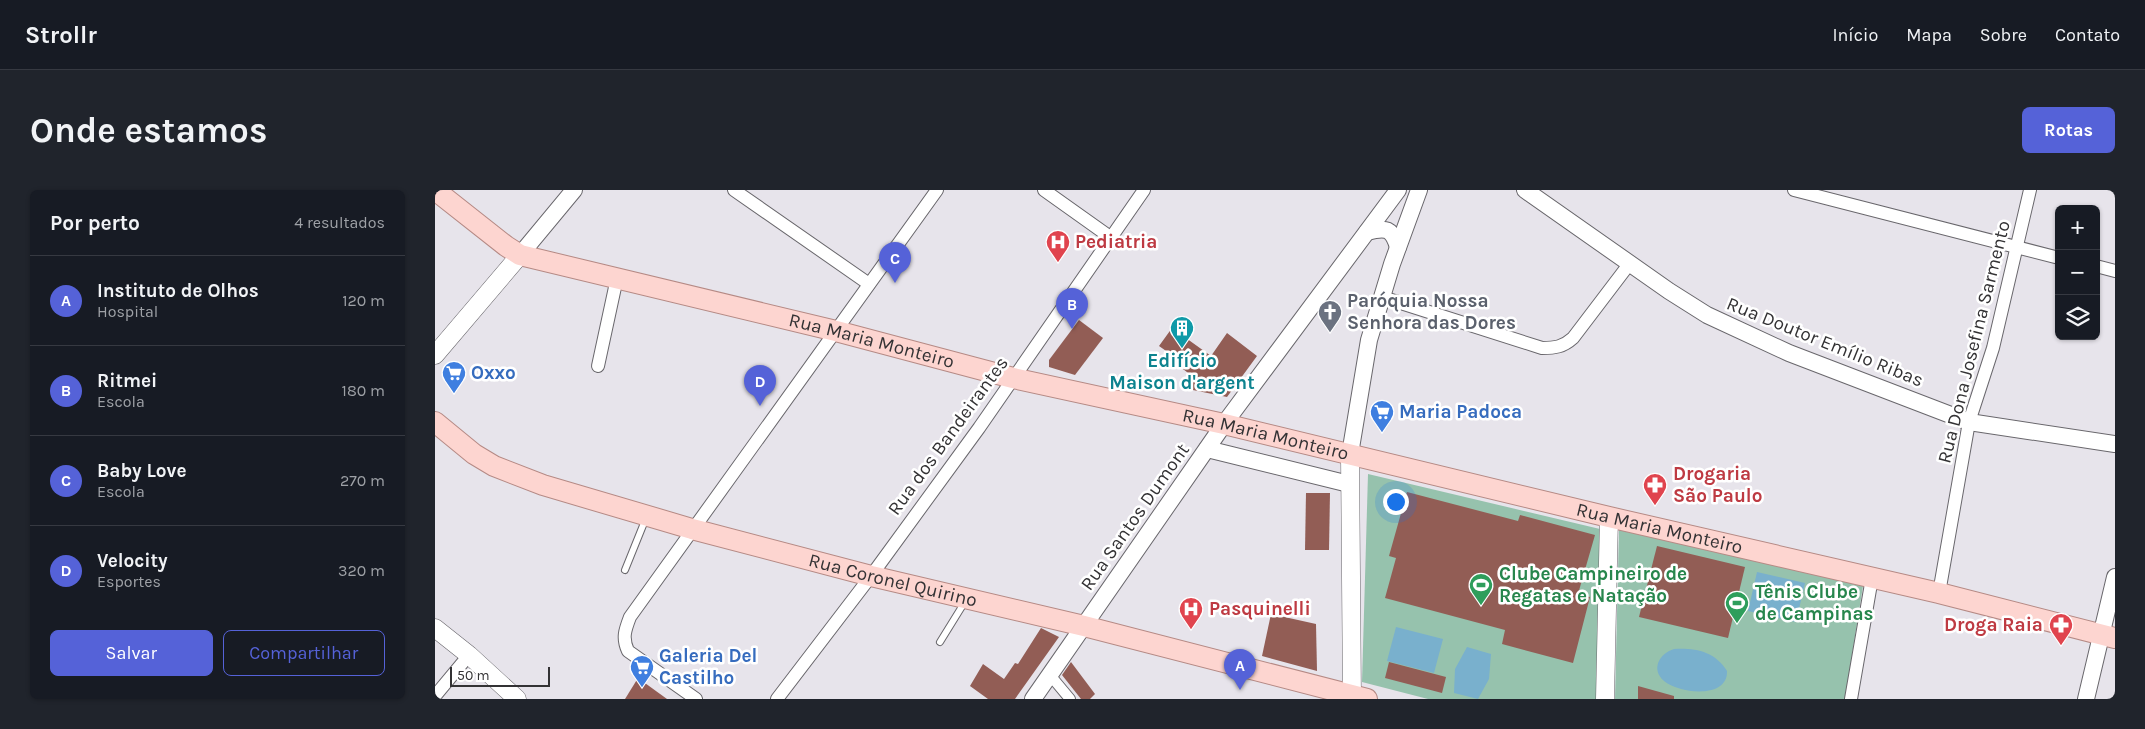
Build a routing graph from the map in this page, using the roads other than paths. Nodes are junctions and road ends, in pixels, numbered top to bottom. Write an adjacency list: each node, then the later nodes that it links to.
1 (435, 190): 17 (main road, Rua Maria Monteiro)
2 (574, 190): 17 (street)
3 (734, 190): 23 (street)
4 (937, 190): 23 (street)
5 (1044, 190): 14 (street)
6 (1144, 190): 14 (street, Rua dos Bandeirantes)
7 (1398, 190): 13 (street, Rua Santos Dumont)
8 (1419, 190): 15 (street)
9 (1525, 190): 19 (street, Rua Doutor Emílio Ribas)
10 (1794, 190): 12 (street)
11 (2031, 190): 16 (street, Rua Dona Josefina Sarmento)
12 (1844, 196): 16 (street)
13 (1367, 232): 15 (street); 31 (street, Rua Santos Dumont)
14 (1110, 236): 28 (street, Rua dos Bandeirantes)
15 (1398, 247): 24 (street)
16 (2016, 248): 18 (street); 30 (street, Rua Dona Josefina Sarmento)
17 (520, 255): 22 (main road, Rua Maria Monteiro); 26 (main road)
18 (2055, 257)
19 (1630, 263): 24 (street); 30 (street, Rua Doutor Emílio Ribas)
20 (2100, 267): 21 (street)
21 (2115, 271)
22 (617, 278): 25 (main road, Rua Maria Monteiro); 27 (street)
23 (869, 284): 25 (street)
24 (1382, 297): 34 (street)
25 (837, 332): 28 (main road, Rua Maria Monteiro); 38 (street)
26 (435, 355)
27 (598, 366)
28 (1013, 378): 31 (main road, Rua Maria Monteiro); 40 (street, Rua dos Bandeirantes)
29 (435, 422): 36 (main road, Rua Coronel Quirino)
30 (1969, 422): 32 (street, Rua Doutor Emílio Ribas); 43 (street, Rua Dona Josefina Sarmento)
31 (1224, 424): 33 (street, Rua Santos Dumont); 34 (main road, Rua Maria Monteiro)
32 (2115, 444)
33 (1207, 449): 35 (street); 45 (street, Rua Santos Dumont)
34 (1350, 454): 35 (main road); 37 (main road, Rua Maria Monteiro)
35 (1349, 484): 52 (main road)
36 (647, 515): 38 (main road, Rua Coronel Quirino); 39 (lane)
37 (1609, 517): 42 (main road, Rua Maria Monteiro); 58 (main road)
38 (692, 529): 40 (main road, Rua Coronel Quirino); 54 (street)
39 (625, 570)
40 (871, 576): 44 (main road, Rua Coronel Quirino); 55 (street, Rua dos Bandeirantes)
41 (2115, 577): 47 (street)
42 (1872, 578): 43 (main road, Rua Maria Monteiro); 59 (street)
43 (1939, 592): 47 (main road, Rua Maria Monteiro)
44 (967, 599): 45 (main road, Rua Coronel Quirino); 48 (lane)
45 (1084, 626): 50 (street, Rua Santos Dumont); 52 (main road, Rua Coronel Quirino)
46 (435, 628): 49 (main road)
47 (2108, 636): 60 (street)
48 (940, 642)
49 (469, 655): 51 (street); 53 (main road)
50 (1050, 675): 56 (street, Rua Santos Dumont); 57 (street)
51 (435, 696)
52 (1357, 698)
53 (517, 699)
54 (696, 699)
55 (777, 699)
56 (1033, 699)
57 (1070, 699)
58 (1605, 699)
59 (1851, 699)
60 (2086, 699)

